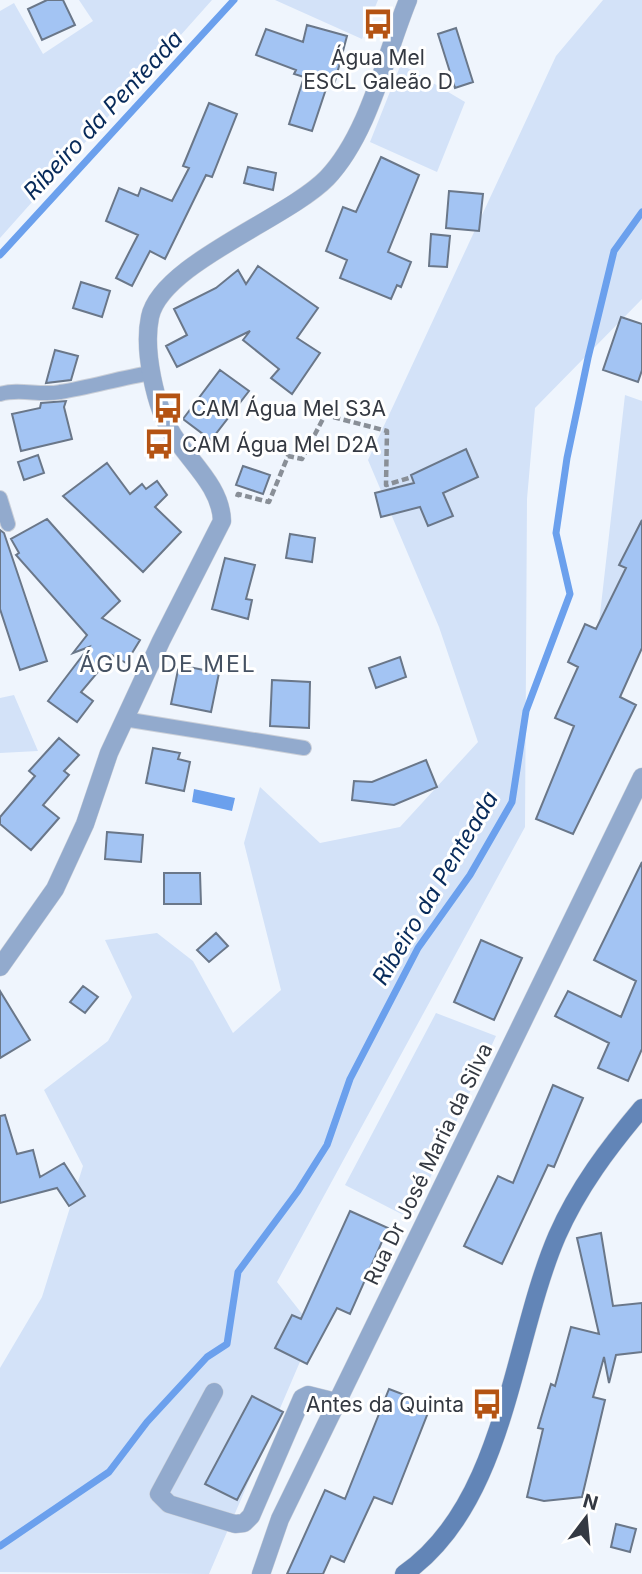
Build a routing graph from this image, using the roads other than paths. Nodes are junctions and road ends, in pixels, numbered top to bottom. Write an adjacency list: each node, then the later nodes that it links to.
1 (408, 0): 2 (street)
2 (151, 373): 3 (lane); 6 (street)
3 (0, 394)
4 (0, 498): 5 (lane)
5 (8, 524)
6 (124, 719): 7 (lane); 9 (street)
7 (304, 748)
8 (642, 776): 12 (street, Rua Dr José Maria da Silva)
9 (0, 967)
10 (642, 1108): 14 (street)
11 (214, 1392): 12 (street)
12 (336, 1402): 13 (street, Rua Dr José Maria da Silva)
13 (261, 1574)
14 (404, 1574)

